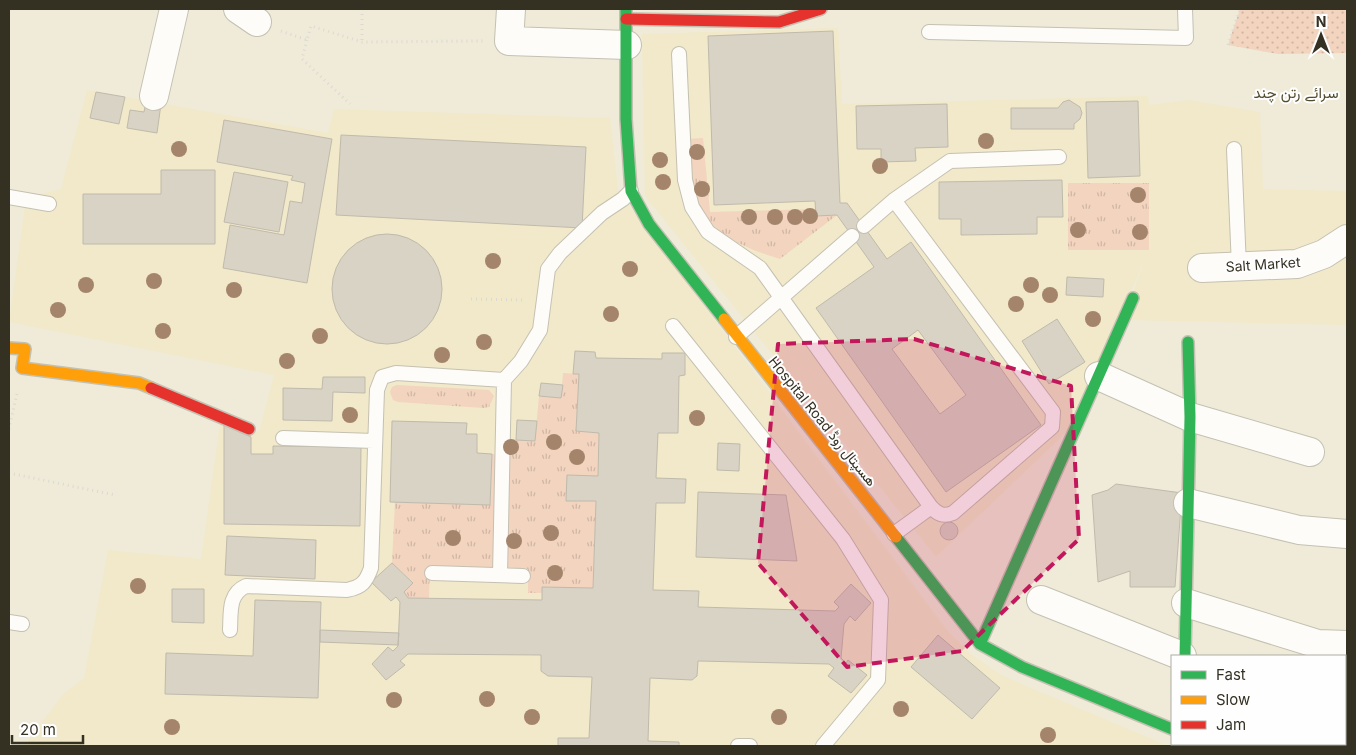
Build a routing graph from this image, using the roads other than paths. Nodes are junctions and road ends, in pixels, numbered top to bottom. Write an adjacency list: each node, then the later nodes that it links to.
1 (174, 9): 8 (street)
2 (511, 9): 5 (street)
3 (821, 9): 5 (street)
4 (1185, 9): 6 (lane)
5 (626, 24): 11 (street, Hospital Road ھسپتال روڈ)
6 (929, 32)
7 (679, 54): 20 (lane)
8 (154, 96)
9 (1234, 149): 18 (lane)
10 (1059, 157): 13 (lane)
11 (631, 191): 23 (street, Hospital Road ھسپتال روڈ); 27 (lane)
12 (9, 197): 14 (lane)
13 (894, 200): 15 (lane); 34 (lane)
14 (49, 204)
15 (864, 226)
16 (852, 236): 20 (lane)
17 (1347, 238): 18 (street, Salt Market)
18 (1239, 267): 19 (street, Salt Market)
19 (1202, 268)
20 (781, 298): 23 (lane); 34 (lane)
21 (1133, 298): 26 (street)
22 (673, 326): 50 (lane)
23 (736, 337): 35 (street, Hospital Road ھسپتال روڈ)
24 (1188, 342): 28 (street)
25 (9, 348): 29 (street)
26 (1099, 376): 28 (street); 43 (street)
27 (504, 380): 31 (lane); 38 (lane)
28 (1190, 418): 32 (street); 33 (street)
29 (249, 429)
30 (283, 438): 31 (lane)
31 (374, 440): 42 (lane)
32 (1310, 452)
33 (1188, 503): 36 (street); 41 (street)
34 (931, 506): 35 (lane)
35 (894, 534): 43 (street, Hospital Road ھسپتال روڈ)
36 (1347, 534)
37 (432, 573): 38 (lane)
38 (500, 575): 39 (lane)
39 (523, 576)
40 (1041, 600): 45 (street)
41 (1186, 603): 44 (street); 46 (street)
42 (230, 630)
43 (980, 644): 47 (street, Hospital Road ھسپتال روڈ)
44 (1347, 645)
45 (1181, 655)
46 (1184, 655)
47 (1171, 729)
48 (738, 746): 49 (lane)
49 (750, 746)
50 (823, 746)

